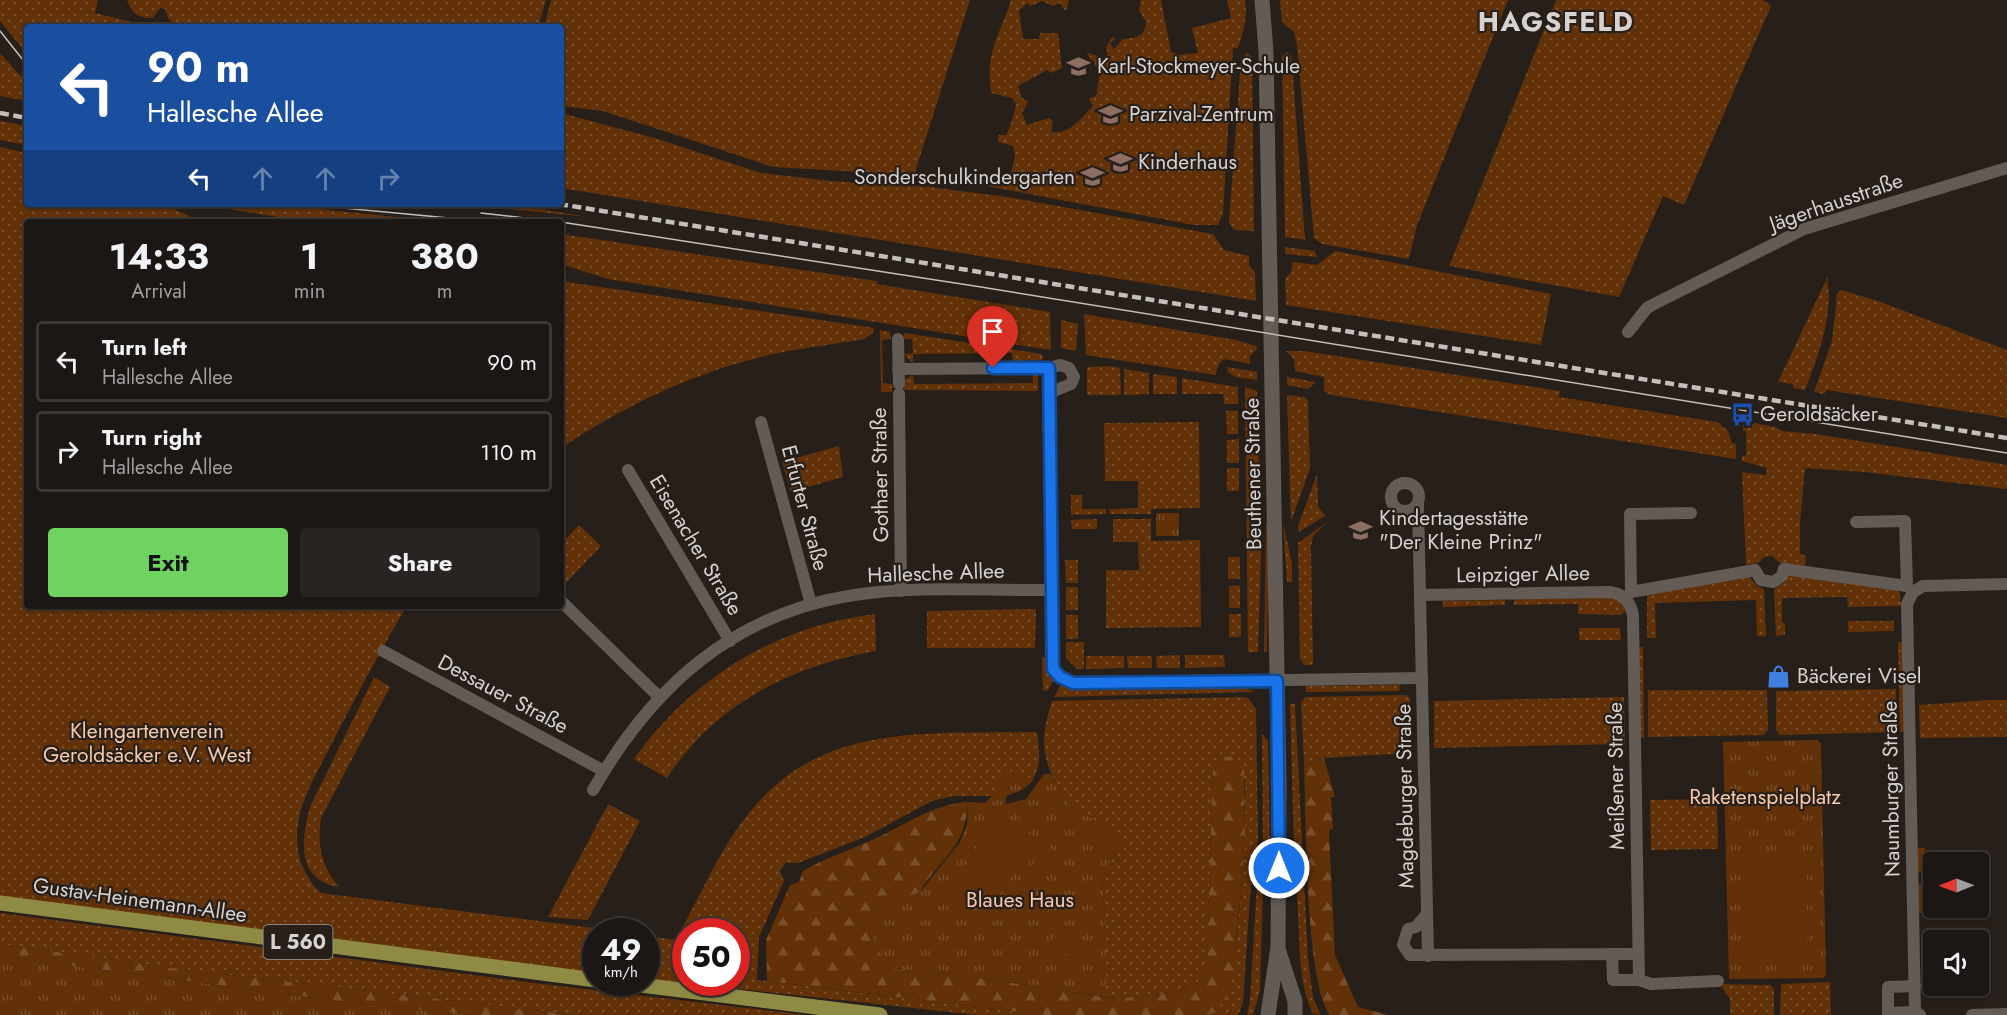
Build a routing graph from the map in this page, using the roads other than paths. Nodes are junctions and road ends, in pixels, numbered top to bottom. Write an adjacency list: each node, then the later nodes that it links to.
1 (1262, 0): 24 (main road, Beuthener Straße)
2 (2007, 168): 3 (street, Jägerhausstraße)
3 (1628, 332)
4 (898, 339): 6 (street, Gothaer Straße)
5 (1049, 368): 6 (street); 7 (street); 7 (street)
6 (898, 369): 16 (street, Gothaer Straße)
7 (1049, 393): 15 (street)
8 (761, 422): 20 (street, Erfurter Straße)
9 (628, 470): 21 (street, Eisenacher Straße)
10 (1418, 505): 17 (street, Magdeburger Straße)
11 (1691, 513): 18 (street, Meißener Straße)
12 (1856, 522): 14 (street, Naumburger Straße)
13 (2007, 584): 14 (street, Leipziger Allee)
14 (1910, 589): 18 (street, Leipziger Allee); 37 (street, Naumburger Straße)
15 (1050, 590): 16 (street, Hallesche Allee); 24 (street)
16 (902, 591): 20 (street, Hallesche Allee)
17 (1420, 596): 18 (street, Leipziger Allee); 23 (street, Magdeburger Straße)
18 (1628, 596): 32 (street, Meißener Straße)
19 (564, 604): 25 (street)
20 (811, 604): 21 (street, Hallesche Allee)
21 (730, 641): 25 (street, Hallesche Allee)
22 (383, 651): 26 (street, Dessauer Straße)
23 (1422, 678): 24 (street, Magdeburger Straße); 29 (street, Magdeburger Straße)
24 (1277, 681): 30 (main road, Beuthener Straße)
25 (659, 697): 26 (street, Hallesche Allee)
26 (604, 771): 27 (street, Hallesche Allee)
27 (593, 790)
28 (0, 903): 34 (main road, Gustav-Heinemann-Allee / L 560)
29 (1427, 914): 33 (street, Magdeburger Straße); 33 (street, Magdeburger Straße)
30 (1278, 947): 39 (main road, Beuthener Straße); 40 (main road, Beuthener Straße)
31 (1612, 954): 32 (street); 33 (street, Magdeburger Straße); 35 (street)
32 (1638, 954): 35 (street, Meißener Straße)
33 (1428, 956)
34 (582, 978)
35 (1639, 980): 36 (street)
36 (1718, 981)
37 (1915, 986): 41 (street, Naumburger Straße); 41 (street, Naumburger Straße)
38 (660, 987): 43 (main road)
39 (1268, 1008): 44 (main road)
40 (1295, 1008): 45 (main road)
41 (1918, 1014)
42 (2007, 1014): 46 (street)
43 (880, 1015)
44 (1260, 1015)
45 (1307, 1015)
46 (1972, 1015)

